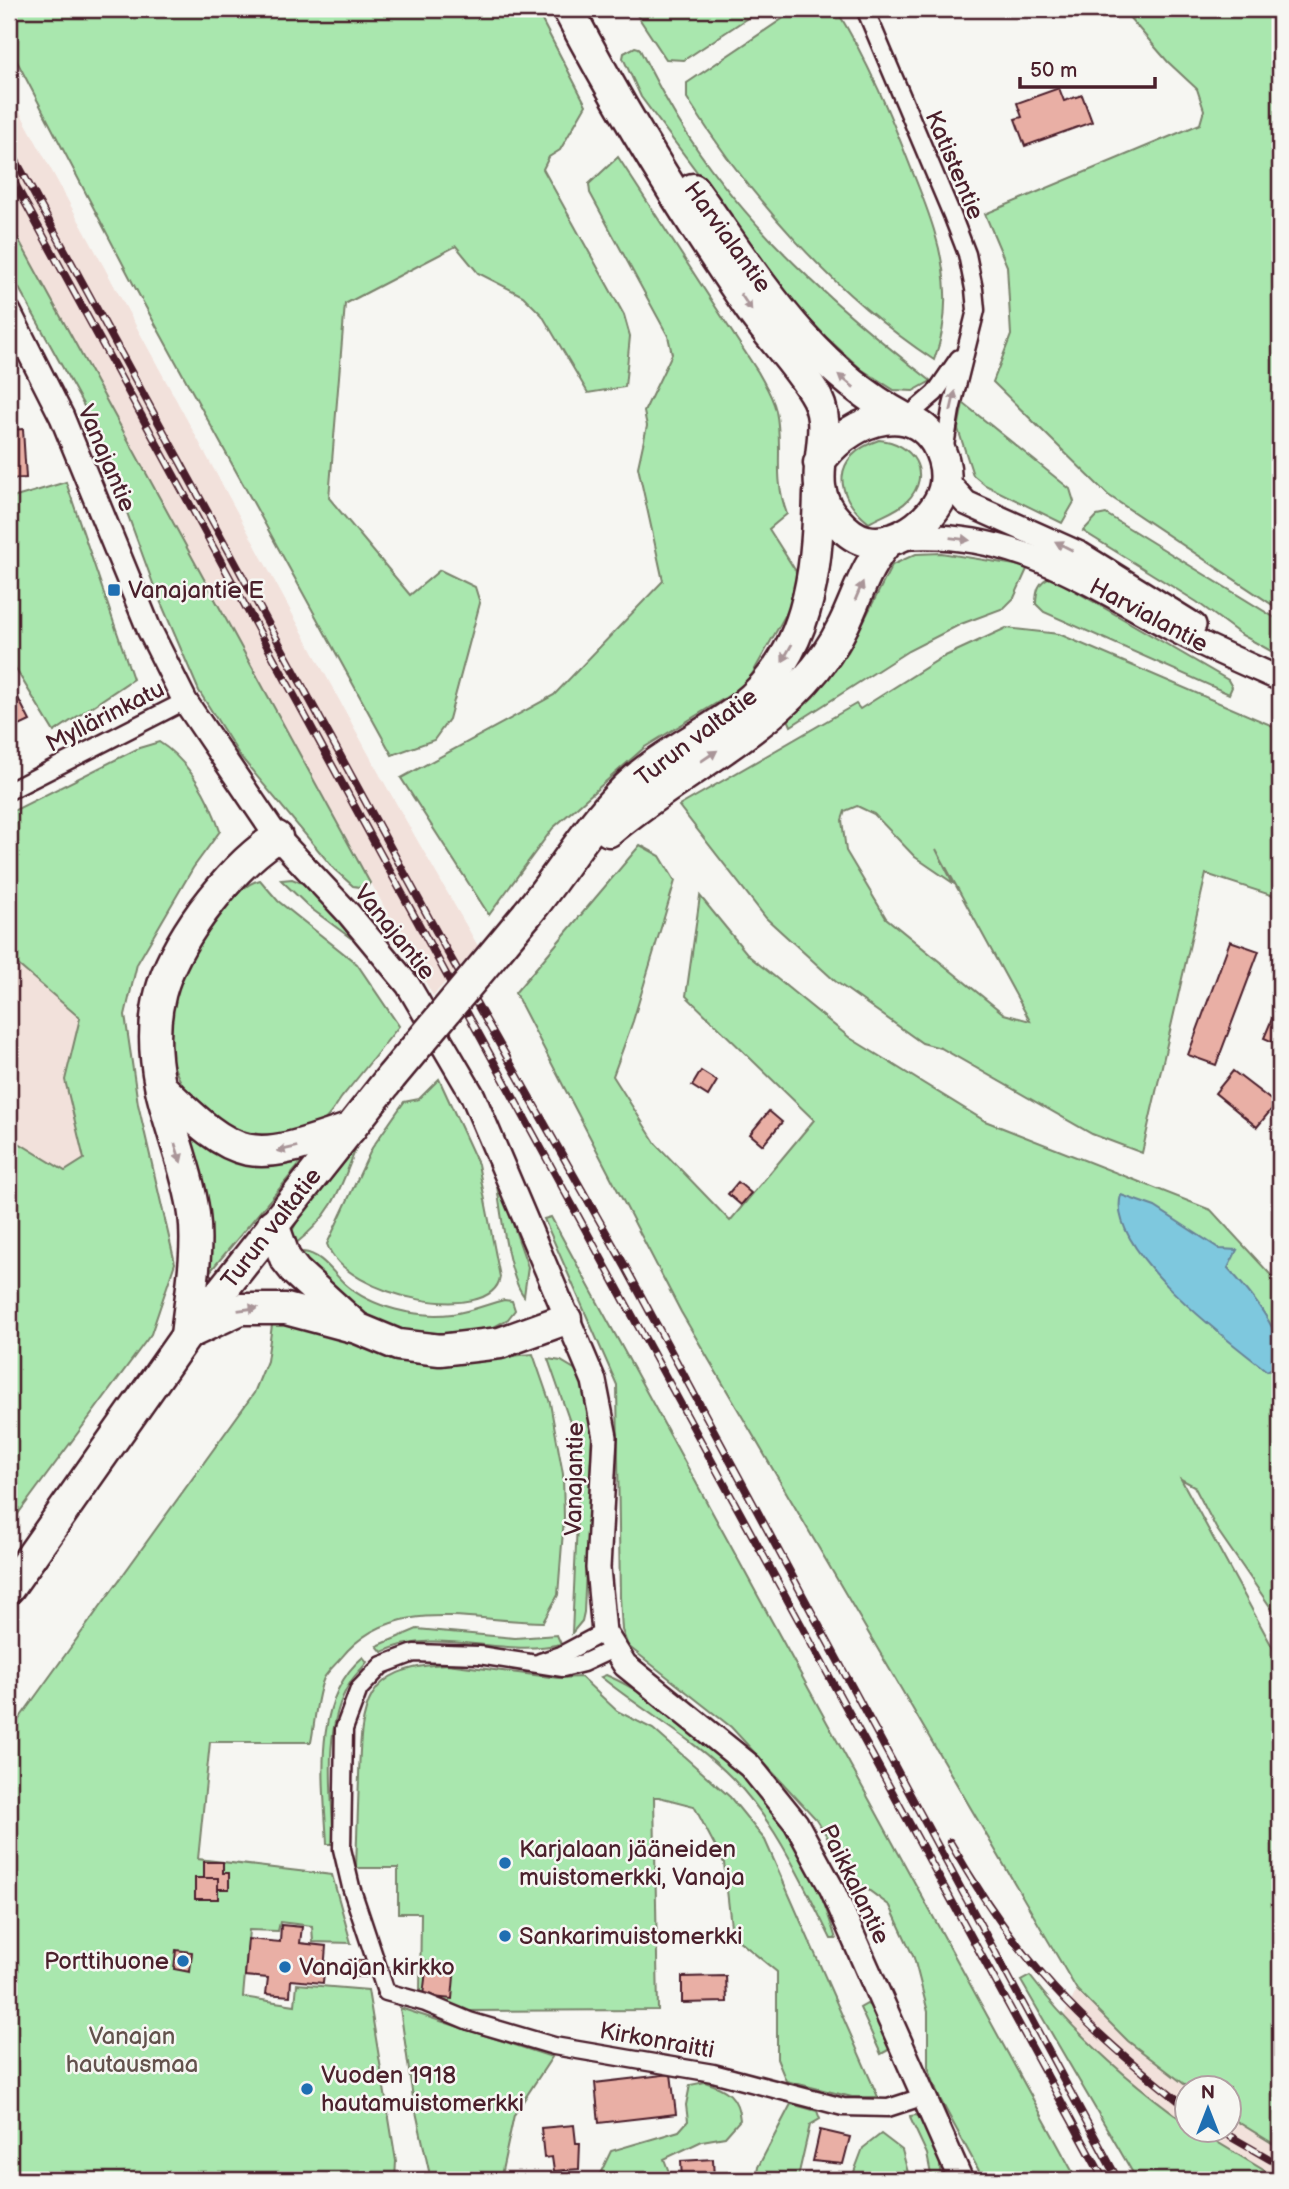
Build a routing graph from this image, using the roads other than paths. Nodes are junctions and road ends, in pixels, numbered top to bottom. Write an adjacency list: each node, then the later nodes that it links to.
1 (865, 9): 4 (street, Katistentie)
2 (573, 19): 5 (highway, Harvialantie, one-way to 2); 6 (highway, Harvialantie, one-way to 6)
3 (9, 312): 11 (street, Vanajantie)
4 (968, 344): 5 (street, Katistentie); 7 (street, Katistentie, one-way to 4)
5 (905, 418): 6 (highway); 7 (highway)
6 (820, 463): 8 (highway)
7 (944, 463): 9 (highway); 10 (street, Harvialantie, one-way to 7)
8 (819, 493): 9 (highway); 14 (highway, Turun valtatie, one-way to 14)
9 (890, 539): 10 (street, Harvialantie, one-way to 10); 14 (highway, Turun valtatie, one-way to 9)
10 (1280, 678)
11 (185, 701): 12 (street, Myllärinkatu); 13 (street, Vanajantie)
12 (9, 791)
13 (278, 837): 15 (highway); 18 (street, Vanajantie)
14 (553, 883): 16 (highway, Turun valtatie, bridge)
15 (161, 1087): 16 (highway, one-way to 15); 20 (highway, one-way to 20)
16 (351, 1128): 17 (highway, Turun valtatie)
17 (273, 1224): 19 (highway); 20 (highway, Turun valtatie)
18 (566, 1319): 19 (highway); 22 (street, Vanajantie)
19 (357, 1328): 20 (highway, one-way to 19)
20 (186, 1336): 21 (highway, Turun valtatie)
21 (9, 1588)
22 (608, 1640): 23 (street, Paikkalantie); 23 (street, Kirkonraitti)
23 (922, 2097): 24 (street, Paikkalantie)
24 (961, 2180)

